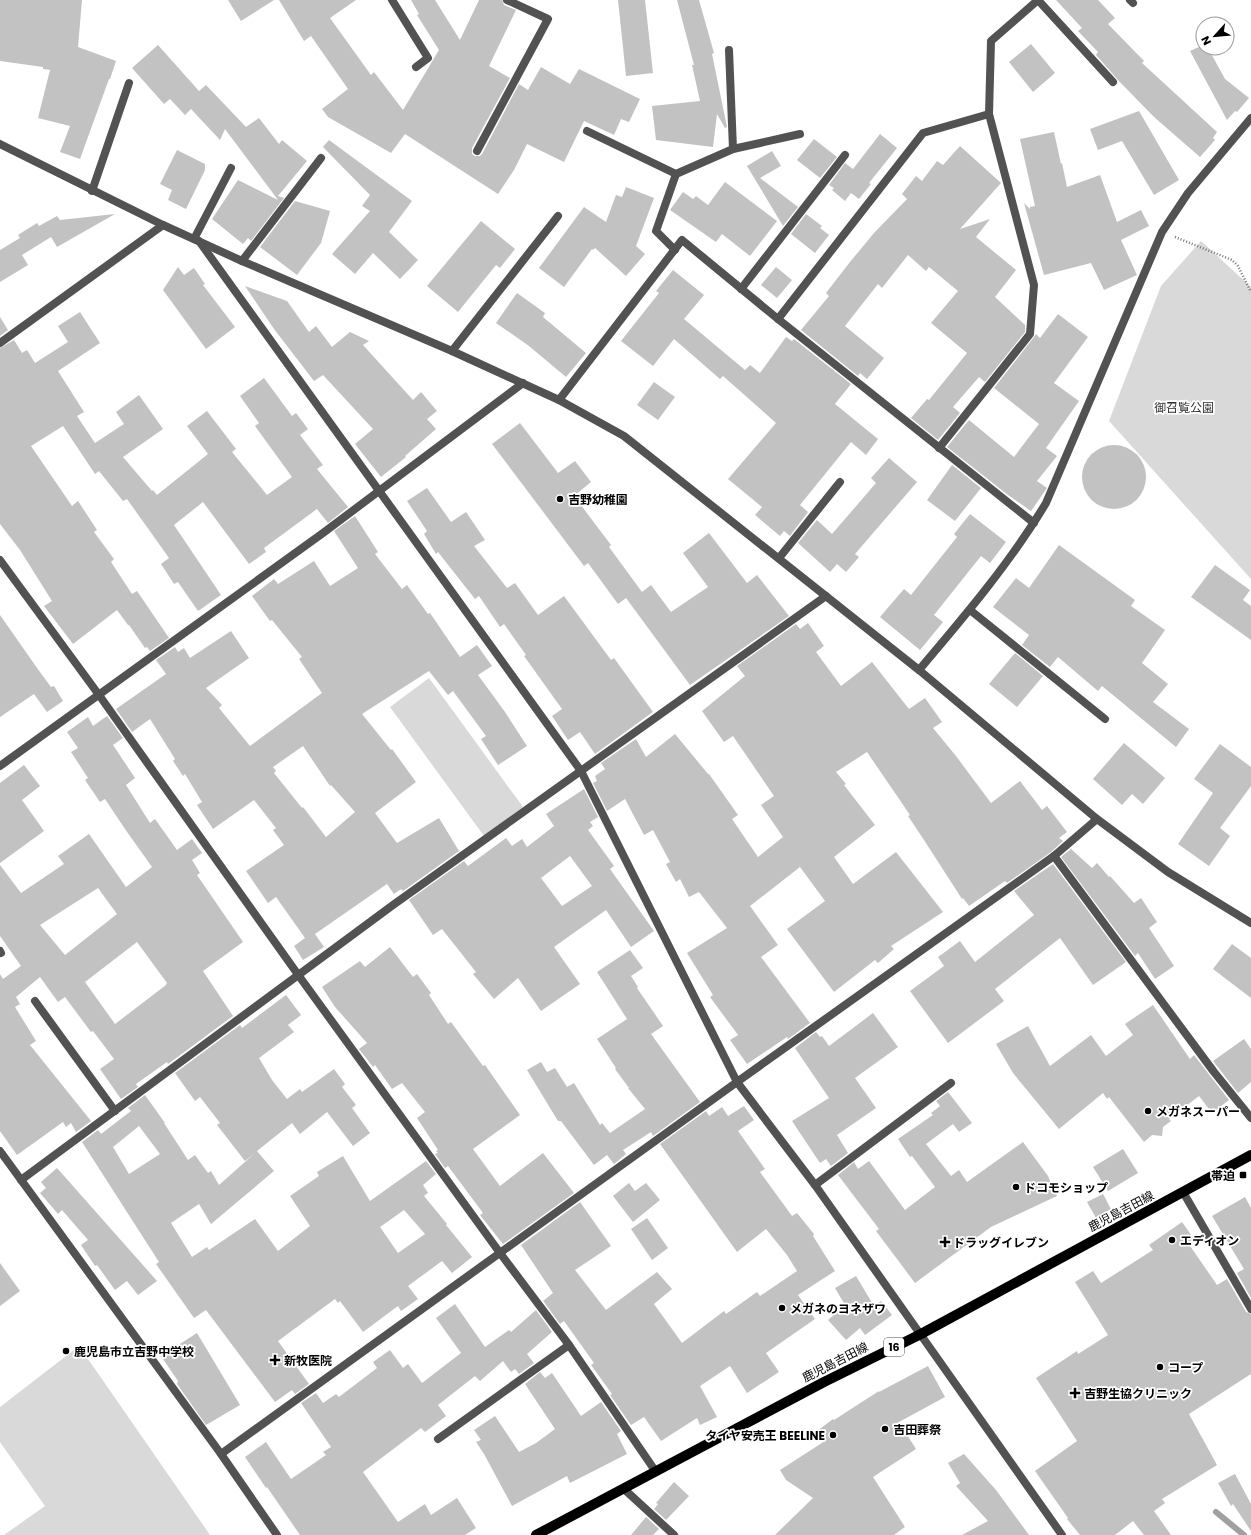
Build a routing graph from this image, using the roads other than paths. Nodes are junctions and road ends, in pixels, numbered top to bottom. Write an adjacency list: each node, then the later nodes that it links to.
1 (392, 0): 5 (street)
2 (507, 0): 14 (street)
3 (1038, 0): 6 (street); 8 (street)
4 (729, 50): 13 (street)
5 (416, 67)
6 (1113, 82)
7 (129, 83): 19 (street)
8 (989, 114): 26 (street); 31 (street)
9 (1251, 118): 34 (street)
10 (587, 131): 18 (street)
11 (800, 134): 13 (street)
12 (0, 144): 19 (street)
13 (733, 149): 18 (street)
14 (477, 151)
15 (845, 155): 25 (street)
16 (321, 158): 24 (street)
17 (231, 168): 22 (street)
18 (676, 174): 23 (street)
19 (92, 191): 21 (street)
20 (558, 216): 28 (street)
21 (163, 225): 22 (street); 27 (street)
22 (196, 240): 24 (street); 33 (street)
23 (675, 250): 25 (street); 30 (street)
24 (242, 261): 28 (street)
25 (741, 288): 26 (street)
26 (778, 319): 31 (street)
27 (0, 343)
28 (452, 351): 29 (street)
29 (523, 383): 30 (street); 33 (street)
30 (559, 400): 35 (street)
31 (939, 448): 34 (street)
32 (840, 482): 35 (street)
33 (379, 492): 40 (street); 43 (street)
34 (1034, 523): 38 (street)
35 (779, 558): 37 (street)
36 (0, 560): 40 (street)
37 (826, 596): 39 (street); 43 (street)
38 (970, 610): 39 (street); 41 (street)
39 (919, 670): 44 (street)
40 (99, 695): 42 (street); 47 (street)
41 (1105, 719)
42 (0, 766)
43 (581, 771): 47 (street); 49 (street)
44 (1096, 819): 45 (street); 46 (street)
45 (1054, 856): 49 (street); 52 (street)
46 (1251, 923)
47 (299, 976): 51 (street); 58 (street)
48 (35, 1001): 51 (street)
49 (737, 1082): 56 (street); 58 (street)
50 (951, 1083): 56 (street)
51 (115, 1111): 55 (street)
52 (1251, 1118)
53 (0, 1151): 55 (street)
54 (1251, 1155): 57 (main road, 鹿児島吉田線 / 16)
55 (21, 1180): 63 (street)
56 (814, 1185): 60 (street)
57 (1183, 1192): 59 (street); 60 (main road, 鹿児島吉田線 / 16)
58 (500, 1253): 61 (street); 63 (street)
59 (1251, 1309)
60 (921, 1334): 64 (main road, 鹿児島吉田線 / 16); 69 (street)
61 (568, 1346): 62 (street); 64 (street)
62 (438, 1439)
63 (221, 1454): 66 (street)
64 (656, 1472): 65 (main road, 鹿児島吉田線 / 16)
65 (624, 1489): 67 (main road, 鹿児島吉田線 / 16); 68 (street)
66 (277, 1535)
67 (536, 1535)
68 (674, 1535)
69 (1062, 1535)

